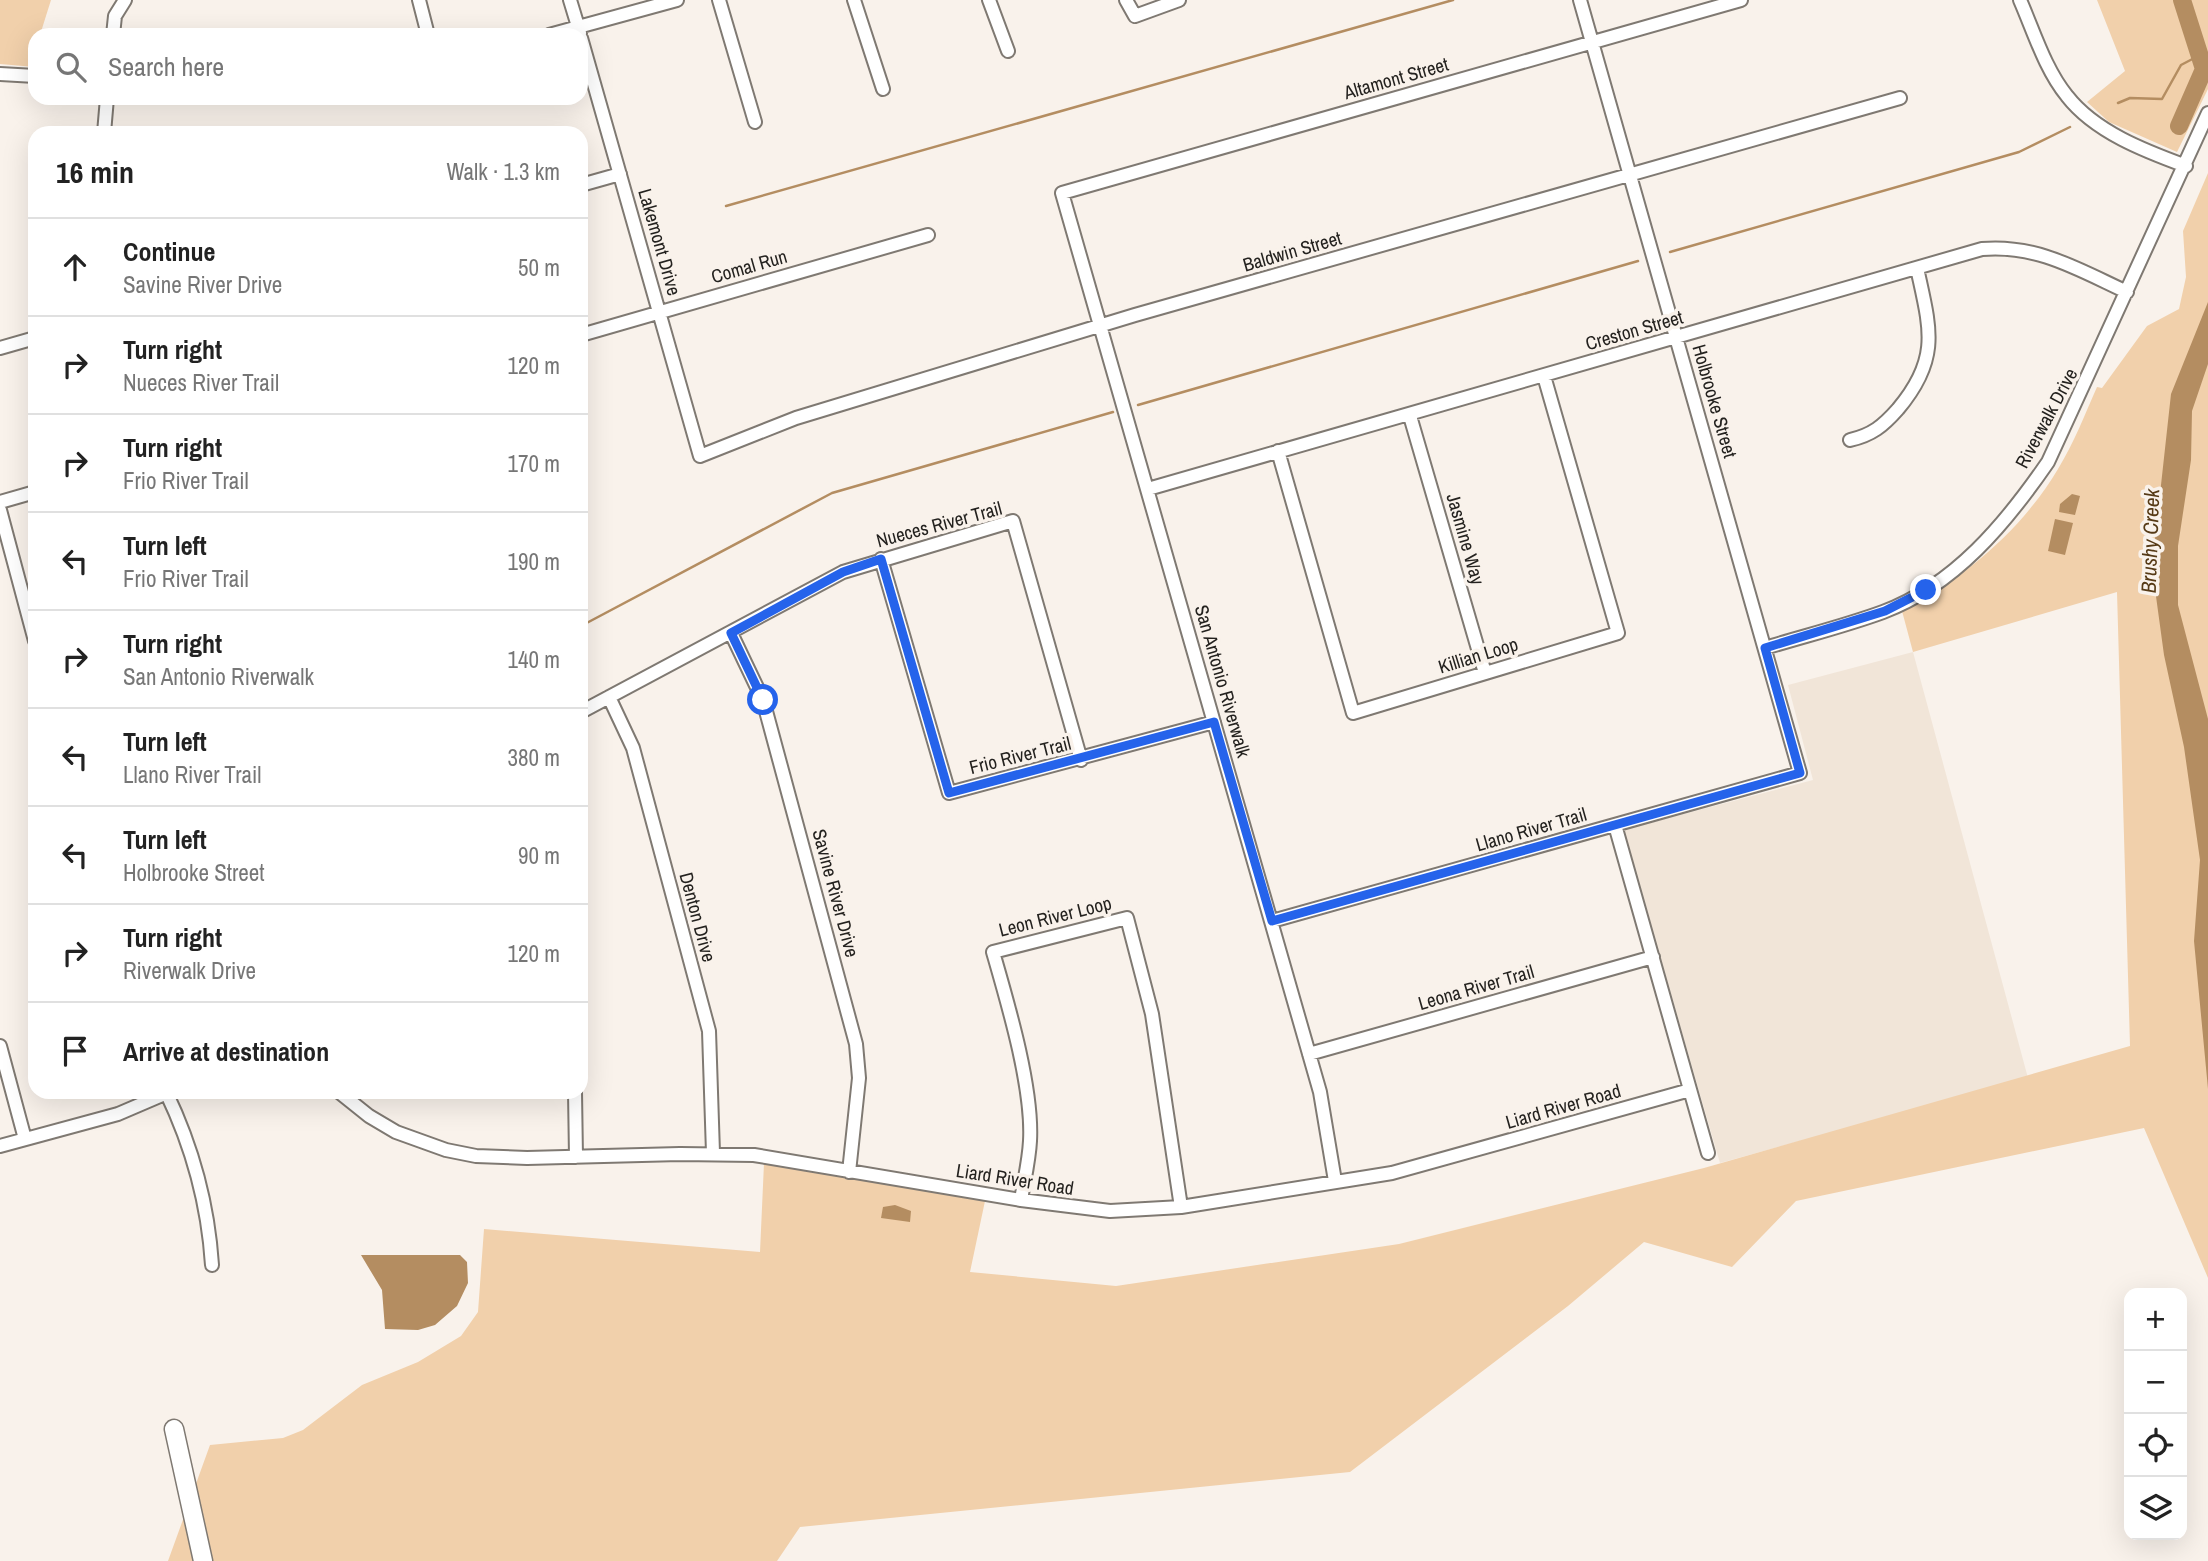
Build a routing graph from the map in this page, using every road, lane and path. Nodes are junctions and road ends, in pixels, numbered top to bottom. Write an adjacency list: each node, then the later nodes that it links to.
1 (125, 0): 13 (street)
2 (419, 0): 14 (street)
3 (570, 0): 15 (street, Lakemont Drive)
4 (677, 0): 16 (street)
5 (719, 0): 26 (street)
6 (854, 0): 22 (street)
7 (989, 0): 18 (street)
8 (1126, 0): 9 (street)
9 (1179, 0)
10 (1580, 0): 17 (street, Holbrooke Street)
11 (1741, 0): 17 (street, Altamont Street)
12 (2020, 0): 28 (street)
13 (114, 28)
14 (426, 28)
15 (578, 28)
16 (588, 30)
17 (1592, 42): 30 (street, Holbrooke Street); 32 (street, Altamont Street)
18 (1008, 51)
19 (588, 64): 29 (street, Lakemont Drive)
20 (0, 74): 21 (street)
21 (28, 76)
22 (883, 89)
23 (1900, 97): 30 (street, Baldwin Street)
24 (106, 105): 27 (street)
25 (2208, 113): 28 (street, Riverwalk Drive)
26 (755, 122)
27 (105, 126)
28 (2186, 166): 35 (street, Riverwalk Drive)
29 (620, 174): 31 (street); 36 (street, Lakemont Drive)
30 (1630, 174): 37 (street, Baldwin Street); 39 (street, Holbrooke Street)
31 (588, 183)
32 (1062, 193): 37 (street, San Antonio Riverwalk)
33 (928, 235): 36 (street, Comal Run)
34 (1917, 268): 35 (street, Creston Street); 39 (street, Creston Street); 44 (street)
35 (2127, 292): 54 (street, Riverwalk Drive)
36 (660, 311): 38 (street, Comal Run); 46 (street, Lakemont Drive)
37 (1100, 325): 46 (street, Baldwin Street); 47 (street, San Antonio Riverwalk)
38 (588, 333)
39 (1676, 337): 42 (street, Creston Street); 54 (street, Holbrooke Street)
40 (28, 340): 41 (street)
41 (0, 348)
42 (1544, 376): 43 (street, Creston Street); 55 (street, Killian Loop)
43 (1410, 416): 45 (street, Creston Street); 55 (street, Jasmine Way)
44 (1850, 439)
45 (1278, 451): 47 (street, Creston Street); 55 (street, Killian Loop)
46 (700, 456)
47 (1148, 489): 58 (street, San Antonio Riverwalk)
48 (28, 494): 49 (street)
49 (0, 502)
50 (0, 510): 52 (street)
51 (881, 559): 53 (street, Nueces River Trail); 59 (street, Frio River Trail); 59 (street, Nueces River Trail)
52 (28, 615)
53 (731, 633): 56 (street, Nueces River Trail); 76 (street, Savine River Drive)
54 (1765, 648): 60 (street, Holbrooke Street)
55 (1485, 673)
56 (609, 698): 57 (street, Nueces River Trail); 73 (street, Denton Drive)
57 (588, 708)
58 (1214, 722): 59 (street, Frio River Trail); 62 (street, San Antonio Riverwalk)
59 (1081, 760)
60 (1800, 773): 61 (street, Llano River Trail)
61 (1615, 825): 62 (street, Llano River Trail); 63 (street)
62 (1272, 921): 65 (street, San Antonio Riverwalk)
63 (1653, 957): 65 (street, Leona River Trail); 66 (street)
64 (0, 1046): 71 (street)
65 (1309, 1054): 77 (street, San Antonio Riverwalk)
66 (1690, 1090): 74 (street); 77 (street, Liard River Road)
67 (152, 1099): 71 (street)
68 (169, 1099): 80 (street)
69 (348, 1099): 75 (street, Liard River Road)
70 (575, 1099): 75 (street)
71 (25, 1139): 72 (street)
72 (0, 1146)
73 (713, 1153): 75 (street, Liard River Road); 76 (street, Liard River Road)
74 (1708, 1153)
75 (576, 1157)
76 (849, 1172): 78 (street, Liard River Road)
77 (1335, 1181): 79 (street, Liard River Road)
78 (1021, 1200): 79 (street, Liard River Road); 79 (street, Leon River Loop)
79 (1181, 1207)
80 (212, 1265)
81 (174, 1430): 82 (street)
82 (203, 1561)

